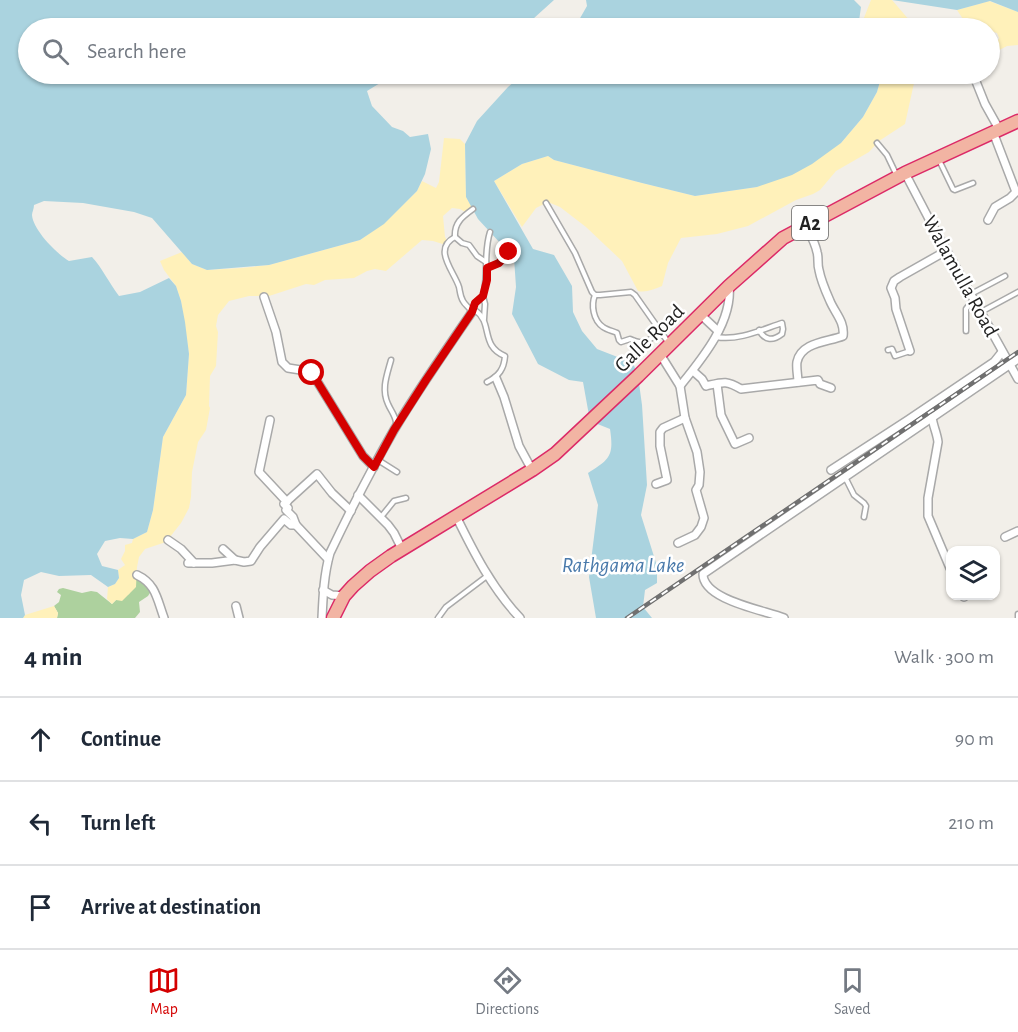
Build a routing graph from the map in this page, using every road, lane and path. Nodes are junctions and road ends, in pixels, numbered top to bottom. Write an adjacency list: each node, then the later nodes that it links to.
1 (977, 84): 3 (street)
2 (1018, 121): 3 (highway, Galle Road / A2)
3 (996, 131): 5 (highway, Galle Road / A2); 10 (street)
4 (877, 143): 6 (lane)
5 (938, 157): 6 (highway, Galle Road / A2); 7 (lane)
6 (901, 175): 11 (highway, Galle Road / A2); 14 (street, Walamulla Road)
7 (973, 183)
8 (546, 203): 20 (lane)
9 (473, 209): 13 (lane)
10 (988, 220)
11 (806, 226): 18 (highway, Galle Road / A2); 44 (street)
12 (490, 232): 16 (lane)
13 (455, 237): 16 (lane); 24 (lane)
14 (946, 250): 23 (street, Walamulla Road); 34 (street)
15 (509, 252): 16 (lane)
16 (486, 265): 21 (lane)
17 (1005, 276): 23 (lane)
18 (729, 286): 26 (highway, Galle Road / A2); 31 (street)
19 (1018, 292): 25 (lane)
20 (595, 295): 29 (lane); 29 (lane)
21 (483, 296): 24 (lane); 27 (lane)
22 (264, 297): 54 (street)
23 (972, 297): 25 (street, Walamulla Road); 30 (lane)
24 (472, 312): 27 (lane); 51 (street)
25 (981, 312): 35 (street, Walamulla Road)
26 (701, 315): 31 (street); 32 (highway, Galle Road / A2)
27 (484, 322): 41 (lane)
28 (759, 330): 28 (lane); 31 (lane)
29 (661, 331): 32 (lane)
30 (966, 331)
31 (716, 334): 40 (street)
32 (670, 345): 36 (highway, Galle Road / A2)
33 (888, 350): 34 (lane)
34 (910, 351)
35 (1002, 352): 39 (street, Walamulla Road); 56 (street)
36 (660, 354): 46 (street); 55 (highway, Galle Road / A2)
37 (1018, 359): 39 (street)
38 (391, 360): 51 (lane)
39 (1010, 365): 42 (street, Walamulla Road); 48 (street)
40 (693, 371): 45 (street); 46 (street)
41 (496, 378): 43 (lane); 55 (street)
42 (1018, 379)
43 (487, 382)
44 (798, 382): 45 (street); 47 (street)
45 (717, 384): 52 (street)
46 (680, 386): 49 (street)
47 (831, 388)
48 (932, 417): 58 (street); 74 (street)
49 (685, 418): 59 (street); 71 (street)
50 (270, 420): 62 (street)
51 (397, 426): 53 (street)
52 (749, 438)
53 (378, 460): 54 (street); 57 (lane)
54 (374, 467): 60 (street)
55 (532, 470): 64 (highway, Galle Road / A2)
56 (831, 470)
57 (397, 472)
58 (844, 476): 65 (lane); 88 (street)
59 (656, 484)
60 (358, 495): 63 (street); 66 (street)
61 (406, 498): 66 (lane)
62 (287, 502): 63 (street); 67 (street)
63 (351, 510): 75 (street)
64 (456, 516): 73 (highway, Galle Road / A2); 78 (street)
65 (864, 517)
66 (381, 518): 73 (street)
67 (296, 525): 75 (street); 76 (street)
68 (1018, 531): 69 (street)
69 (1005, 537)
70 (168, 540): 76 (street)
71 (678, 543)
72 (223, 549): 76 (street)
73 (402, 549): 80 (highway, Galle Road / A2)
74 (946, 557)
75 (328, 559): 79 (street)
76 (235, 560)
77 (137, 575): 82 (street)
78 (487, 576): 86 (lane); 87 (street)
79 (323, 590): 80 (street); 84 (street)
80 (344, 596): 85 (highway, Galle Road / A2)
81 (236, 606): 83 (street)
82 (164, 618)
83 (239, 618)
84 (322, 618)
85 (333, 618)
86 (438, 618)
87 (518, 618)
88 (784, 618)

